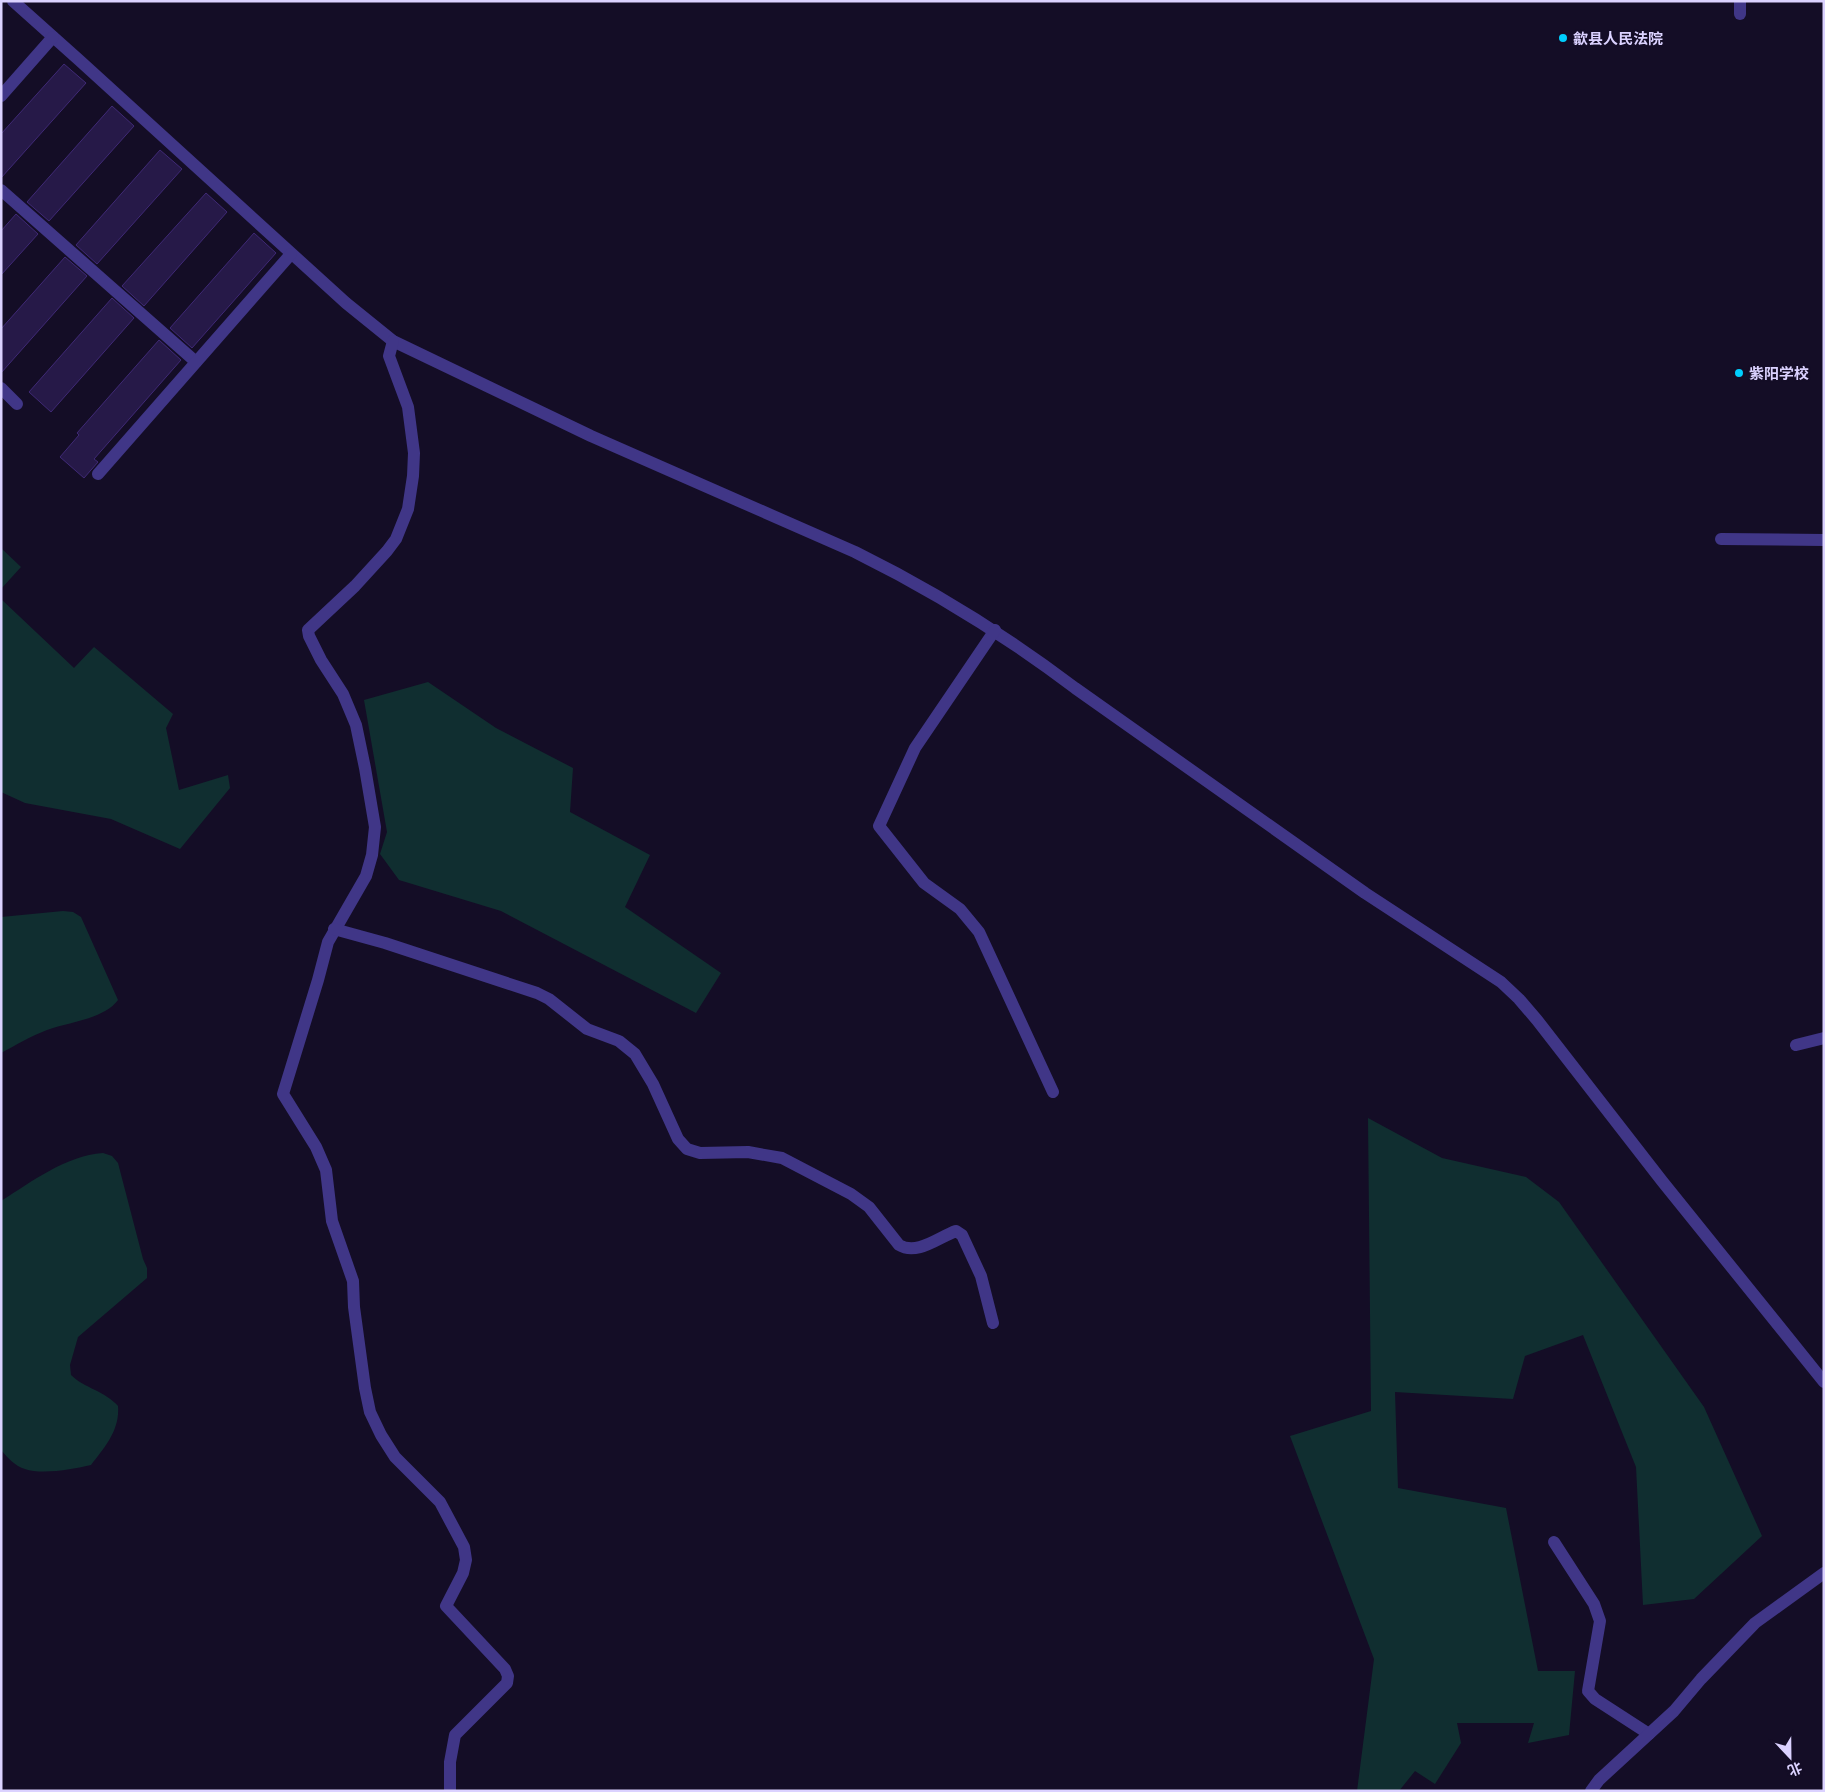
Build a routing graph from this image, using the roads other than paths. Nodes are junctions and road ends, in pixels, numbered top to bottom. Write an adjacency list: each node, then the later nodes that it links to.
1 (13, 1): 2 (street)
2 (53, 37): 3 (street); 5 (street)
3 (1, 96)
4 (1, 190): 7 (street)
5 (292, 254): 6 (street); 7 (street)
6 (392, 341): 13 (street); 14 (street)
7 (196, 362): 10 (street)
8 (1, 388): 9 (street)
9 (18, 404)
10 (98, 474)
11 (1722, 538): 12 (street)
12 (1824, 540)
13 (995, 630): 17 (street); 19 (street)
14 (334, 929): 18 (street); 23 (street)
15 (1824, 1038): 16 (street)
16 (1796, 1045)
17 (1053, 1092)
18 (994, 1323)
19 (1823, 1379)
20 (1554, 1542): 22 (street)
21 (1824, 1573): 22 (street)
22 (1649, 1734): 24 (street)
23 (450, 1791)
24 (1591, 1791)

